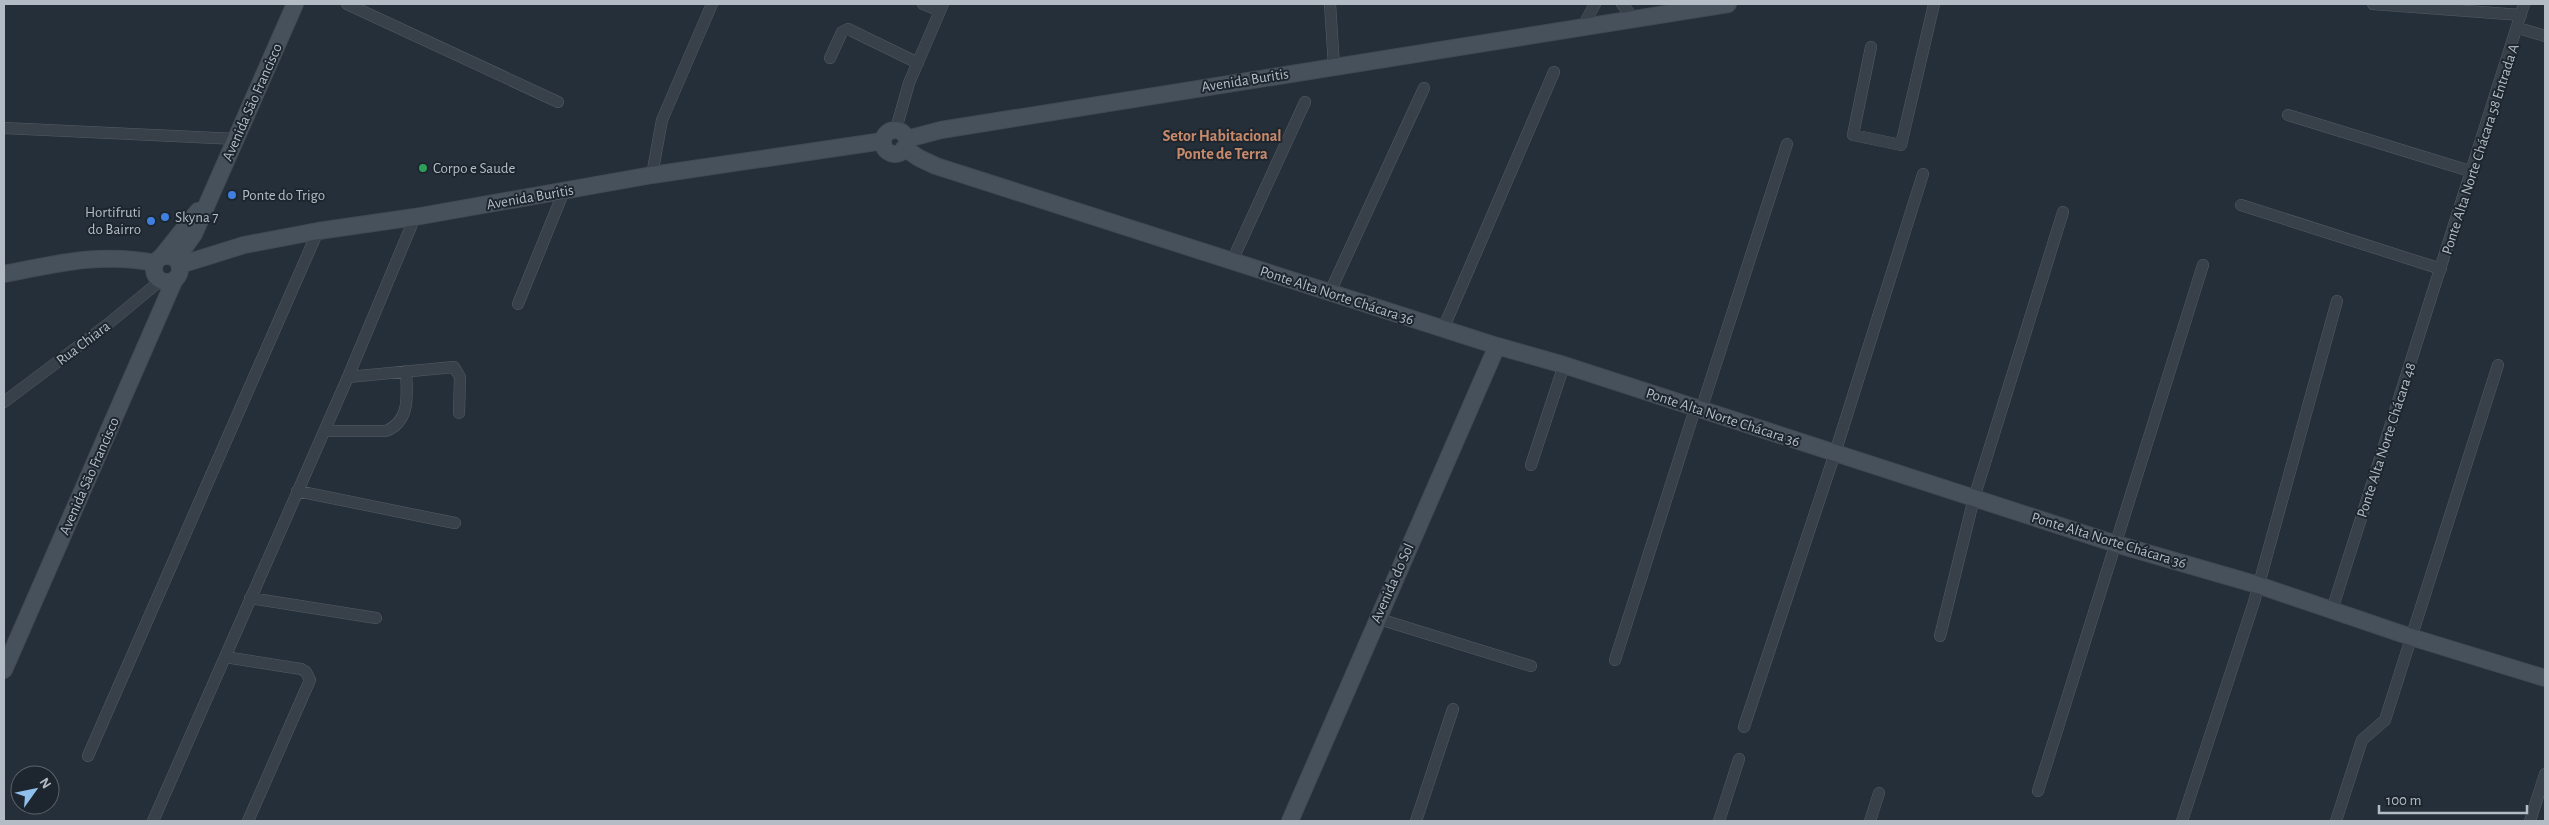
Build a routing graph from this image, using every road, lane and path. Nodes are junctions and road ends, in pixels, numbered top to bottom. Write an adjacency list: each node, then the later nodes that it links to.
1 (296, 4): 28 (street, Avenida São Francisco)
2 (347, 4): 24 (street)
3 (712, 4): 33 (street)
4 (923, 4): 11 (street)
5 (1330, 4): 21 (street)
6 (1595, 4): 15 (street)
7 (1622, 4): 14 (street)
8 (1728, 4): 12 (street, Avenida Buritis)
9 (1934, 4): 18 (street)
10 (2373, 4): 13 (street)
11 (942, 7): 20 (street)
12 (1692, 7): 14 (street, Avenida Buritis)
13 (2523, 9): 16 (street)
14 (1634, 19): 15 (street, Avenida Buritis)
15 (1583, 26): 21 (street, Avenida Buritis)
16 (2518, 28): 17 (street); 31 (street, Ponte Alta Norte Chácara 58 Entrada A)
17 (2545, 36)
18 (1871, 48)
19 (830, 58): 20 (street)
20 (918, 63): 29 (street)
21 (1334, 66): 29 (street, Avenida Buritis)
22 (1554, 72): 48 (street)
23 (1424, 88): 45 (street)
24 (558, 102)
25 (1305, 102): 40 (street)
26 (2288, 115): 31 (street)
27 (4, 128): 28 (street)
28 (237, 139): 39 (street, Avenida São Francisco)
29 (902, 139): 33 (street, Avenida Buritis); 40 (street, Ponte Alta Norte Chácara 36)
30 (1786, 144): 55 (street)
31 (2473, 172): 42 (street, Ponte Alta Norte Chácara 58 Entrada A)
32 (1923, 174): 58 (street)
33 (652, 175): 34 (street, Avenida Buritis)
34 (564, 191): 37 (street, Avenida Buritis); 47 (street)
35 (2241, 205): 42 (street)
36 (2063, 212): 61 (street)
37 (415, 217): 38 (street, Avenida Buritis); 53 (street)
38 (318, 231): 39 (street, Avenida Buritis); 78 (street)
39 (168, 261): 43 (street, Avenida Buritis); 44 (street, Avenida São Francisco); 44 (street)
40 (1232, 261): 45 (street, Ponte Alta Norte Chácara 36)
41 (2203, 265): 63 (street)
42 (2441, 269): 66 (street, Ponte Alta Norte Chácara 48)
43 (4, 274)
44 (167, 281): 54 (street, Rua Chiara); 74 (street, Avenida São Francisco)
45 (1330, 292): 48 (street, Ponte Alta Norte Chácara 36)
46 (2337, 301): 64 (street)
47 (518, 304)
48 (1443, 329): 49 (street, Ponte Alta Norte Chácara 36)
49 (1497, 346): 50 (street, Ponte Alta Norte Chácara 36); 68 (street, Avenida do Sol)
50 (1564, 365): 55 (street, Ponte Alta Norte Chácara 36); 59 (street)
51 (2498, 365): 70 (street)
52 (406, 371): 53 (street); 56 (street); 57 (street)
53 (348, 377): 57 (street)
54 (4, 402)
55 (1698, 409): 58 (street, Ponte Alta Norte Chácara 36); 72 (street)
56 (459, 413)
57 (324, 431): 60 (street)
58 (1835, 453): 61 (street, Ponte Alta Norte Chácara 36); 77 (street)
59 (1531, 465)
60 (297, 491): 62 (street); 65 (street)
61 (1974, 498): 63 (street, Ponte Alta Norte Chácara 36); 69 (street)
62 (455, 523)
63 (2116, 544): 64 (street, Ponte Alta Norte Chácara 36); 81 (street)
64 (2258, 585): 66 (street, Ponte Alta Norte Chácara 36); 89 (street)
65 (250, 598): 67 (street); 71 (street)
66 (2332, 610): 70 (street, Ponte Alta Norte Chácara 36)
67 (376, 618)
68 (1376, 618): 73 (street); 85 (street, Avenida do Sol)
69 (1940, 636)
70 (2411, 637): 75 (street, Ponte Alta Norte Chácara 36); 90 (street)
71 (225, 657): 83 (street); 84 (street)
72 (1615, 660)
73 (1531, 666)
74 (4, 670)
75 (2545, 678)
76 (1453, 709): 86 (street)
77 (1744, 727)
78 (88, 756)
79 (1739, 759): 87 (street)
80 (2545, 774): 91 (street)
81 (2038, 791)
82 (1879, 793): 88 (street)
83 (153, 821)
84 (248, 821)
85 (1290, 821)
86 (1416, 821)
87 (1719, 821)
88 (1870, 821)
89 (2182, 821)
90 (2336, 821)
91 (2530, 821)

